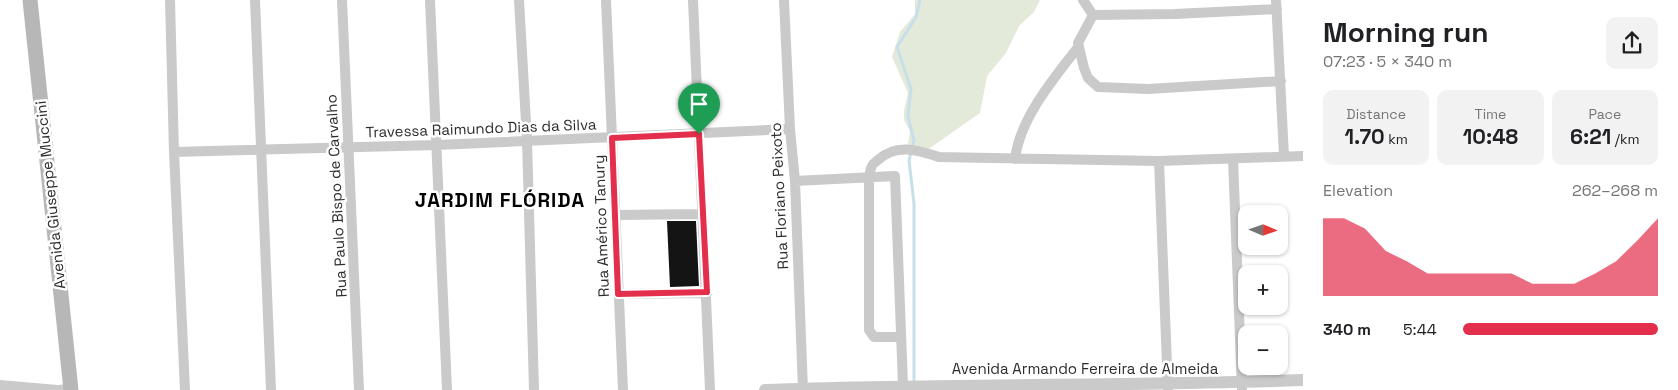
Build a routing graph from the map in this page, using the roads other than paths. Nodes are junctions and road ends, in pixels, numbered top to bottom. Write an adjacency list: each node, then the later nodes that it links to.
1 (30, 0): 41 (main road, Avenida Giuseppe Muccini)
2 (170, 0): 22 (street)
3 (255, 0): 21 (street)
4 (342, 0): 20 (street, Rua Paulo Bispo de Carvalho)
5 (430, 0): 19 (street)
6 (519, 0): 18 (street)
7 (606, 0): 17 (street, Rua Américo Tanury)
8 (693, 0): 16 (street)
9 (784, 0): 15 (street, Rua Floriano Peixoto)
10 (1083, 0): 12 (street)
11 (1276, 4): 12 (street); 14 (street)
12 (1093, 15): 13 (street)
13 (1079, 46): 14 (street); 25 (street)
14 (1281, 82): 23 (street)
15 (790, 129): 16 (street, Travessa Raimundo Dias da Silva); 29 (street, Rua Floriano Peixoto)
16 (699, 134): 17 (street, Travessa Raimundo Dias da Silva); 30 (street)
17 (612, 138): 18 (street, Travessa Raimundo Dias da Silva); 31 (street, Rua Américo Tanury)
18 (527, 140): 19 (street, Travessa Raimundo Dias da Silva); 46 (street)
19 (437, 145): 20 (street, Travessa Raimundo Dias da Silva); 45 (street)
20 (349, 147): 21 (street, Travessa Raimundo Dias da Silva); 44 (street, Rua Paulo Bispo de Carvalho)
21 (261, 151): 22 (street, Travessa Raimundo Dias da Silva); 43 (street)
22 (174, 152): 42 (street)
23 (1284, 156): 24 (street); 26 (street)
24 (1303, 156)
25 (1014, 159): 27 (street); 28 (street)
26 (1233, 159): 27 (street); 38 (street)
27 (1159, 161): 39 (street)
28 (869, 178): 29 (street); 34 (street); 34 (street)
29 (794, 182): 40 (street, Rua Floriano Peixoto)
30 (702, 214): 31 (street); 32 (street)
31 (615, 215): 33 (street, Rua Américo Tanury)
32 (707, 292): 33 (street); 48 (street)
33 (618, 294): 47 (street, Rua Américo Tanury)
34 (901, 337): 37 (street)
35 (1303, 380): 38 (street, Avenida Armando Ferreira de Almeida)
36 (0, 385): 41 (street)
37 (904, 385): 39 (street, Avenida Armando Ferreira de Almeida); 40 (street, Avenida Armando Ferreira de Almeida)
38 (1242, 386): 39 (street, Avenida Armando Ferreira de Almeida)
39 (1168, 387)
40 (803, 389): 49 (street, Avenida Armando Ferreira de Almeida)
41 (71, 390)
42 (185, 390)
43 (271, 390)
44 (359, 390)
45 (447, 390)
46 (534, 390)
47 (622, 390)
48 (710, 390)
49 (765, 390)

